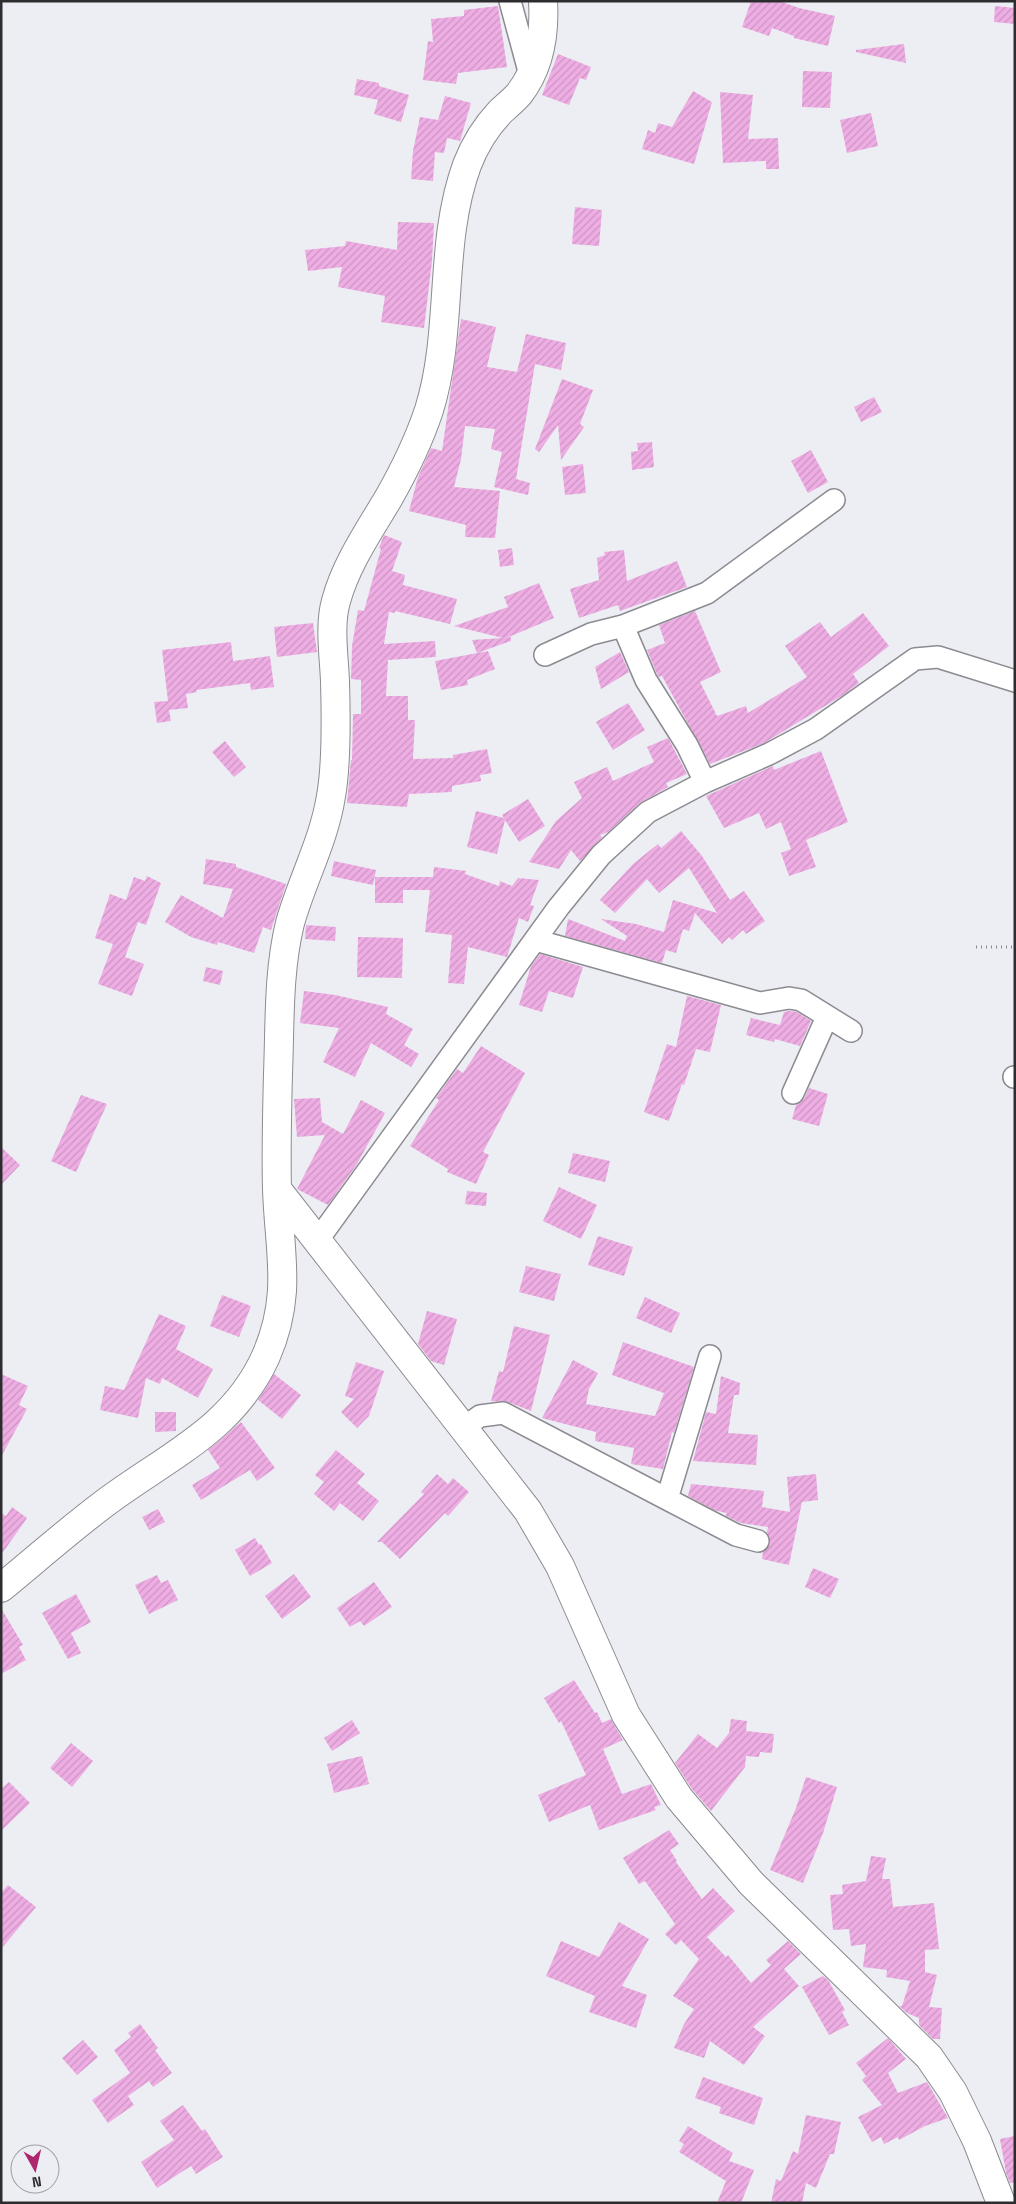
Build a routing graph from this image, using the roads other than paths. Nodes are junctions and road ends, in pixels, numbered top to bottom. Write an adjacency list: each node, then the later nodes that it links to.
1 (510, 1): 3 (street)
2 (543, 1): 3 (main road)
3 (530, 76): 13 (main road)
4 (834, 500): 5 (street)
5 (624, 626): 6 (street); 8 (street)
6 (544, 655)
7 (1015, 681): 8 (street)
8 (705, 782): 9 (street)
9 (535, 940): 10 (street); 14 (street)
10 (827, 1017): 11 (street); 12 (street)
11 (851, 1031)
12 (793, 1093)
13 (277, 1189): 14 (main road); 19 (main road)
14 (317, 1241): 16 (main road)
15 (710, 1356): 17 (street)
16 (463, 1428): 17 (street); 20 (main road)
17 (667, 1499): 18 (street)
18 (758, 1541)
19 (1, 1588)
20 (1000, 2203)

